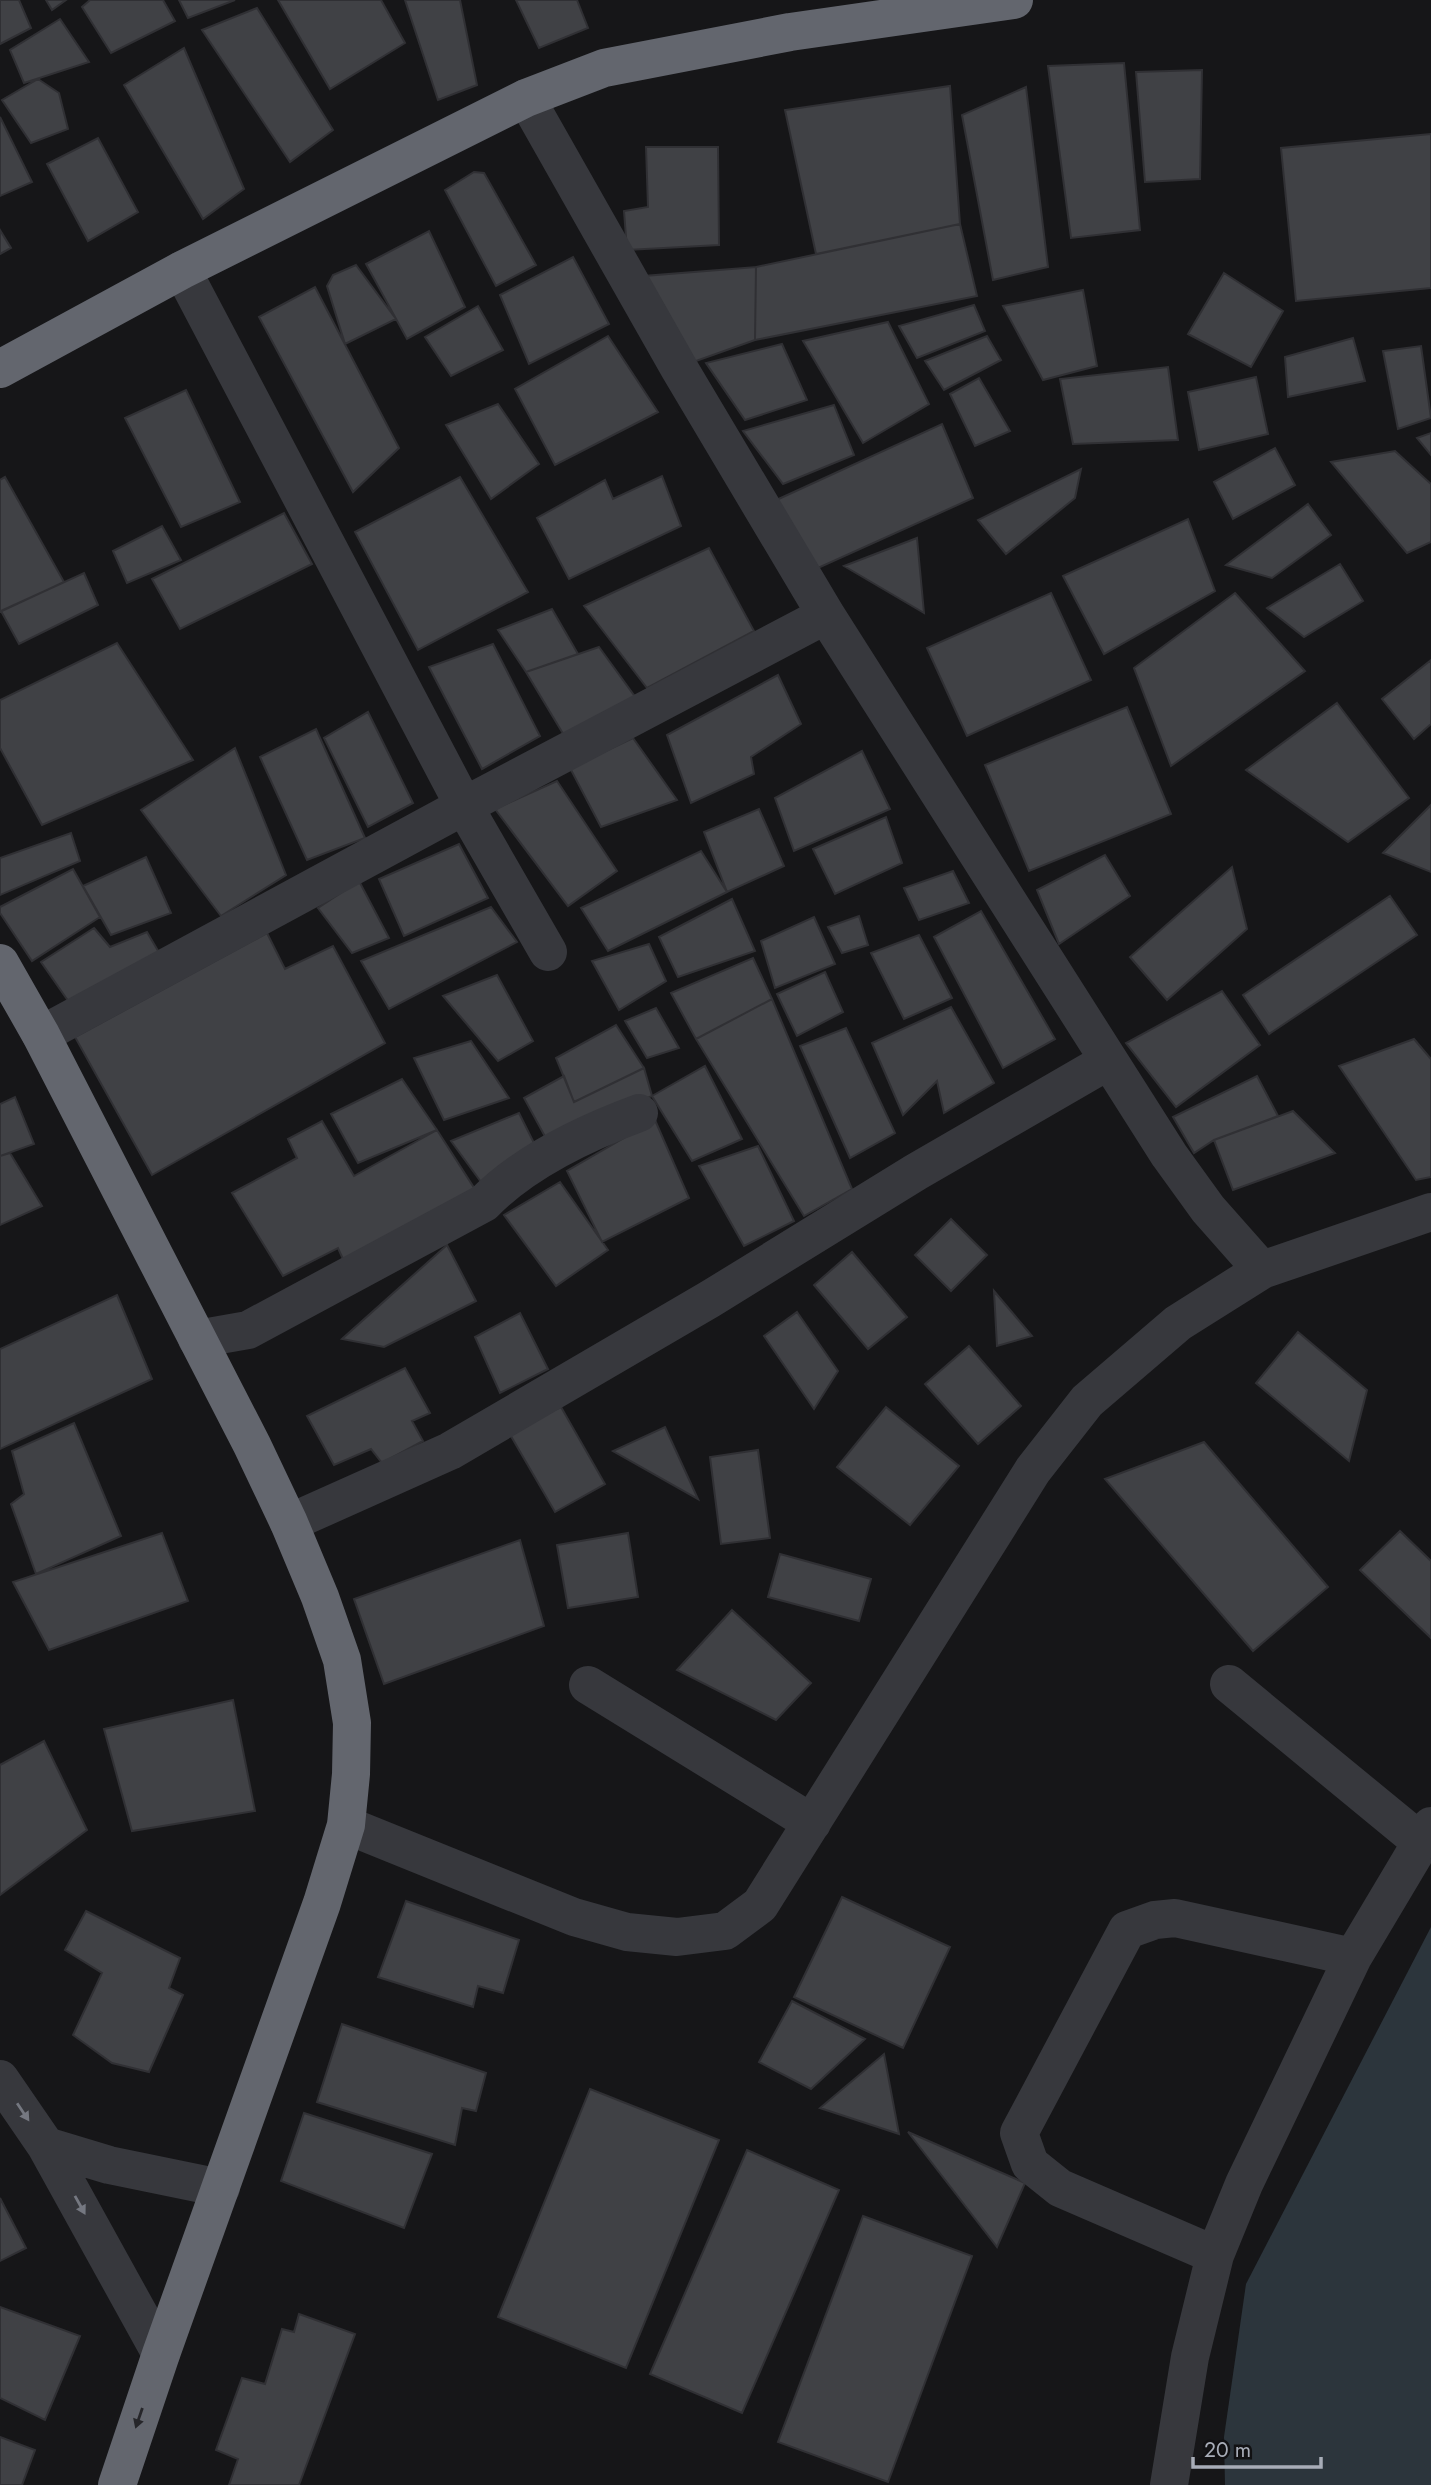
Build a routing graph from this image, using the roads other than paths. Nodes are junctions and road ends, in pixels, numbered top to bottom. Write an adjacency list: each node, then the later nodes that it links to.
1 (1014, 0): 2 (highway)
2 (526, 98): 3 (highway); 5 (street)
3 (182, 270): 4 (highway); 6 (street)
4 (0, 369)
5 (826, 615): 6 (street); 10 (street)
6 (464, 806): 7 (street); 9 (street)
7 (548, 952)
8 (0, 963): 9 (highway)
9 (41, 1035): 14 (highway)
10 (1108, 1061): 13 (street); 15 (street)
11 (639, 1112): 14 (street)
12 (1431, 1212): 13 (street)
13 (1262, 1270): 18 (street)
14 (197, 1339): 15 (highway)
15 (289, 1523): 19 (highway)
16 (1229, 1684): 20 (street)
17 (588, 1685): 18 (street)
18 (812, 1822): 19 (street)
19 (346, 1825): 24 (highway)
20 (1426, 1834): 21 (street)
21 (1353, 1957): 25 (street); 25 (street)
22 (0, 2079): 23 (street, one-way to 23)
23 (46, 2146): 24 (street); 26 (street, one-way to 26)
24 (221, 2188): 26 (highway)
25 (1215, 2255): 28 (street)
26 (161, 2354): 27 (highway, one-way to 27)
27 (117, 2485)
28 (1169, 2485)

